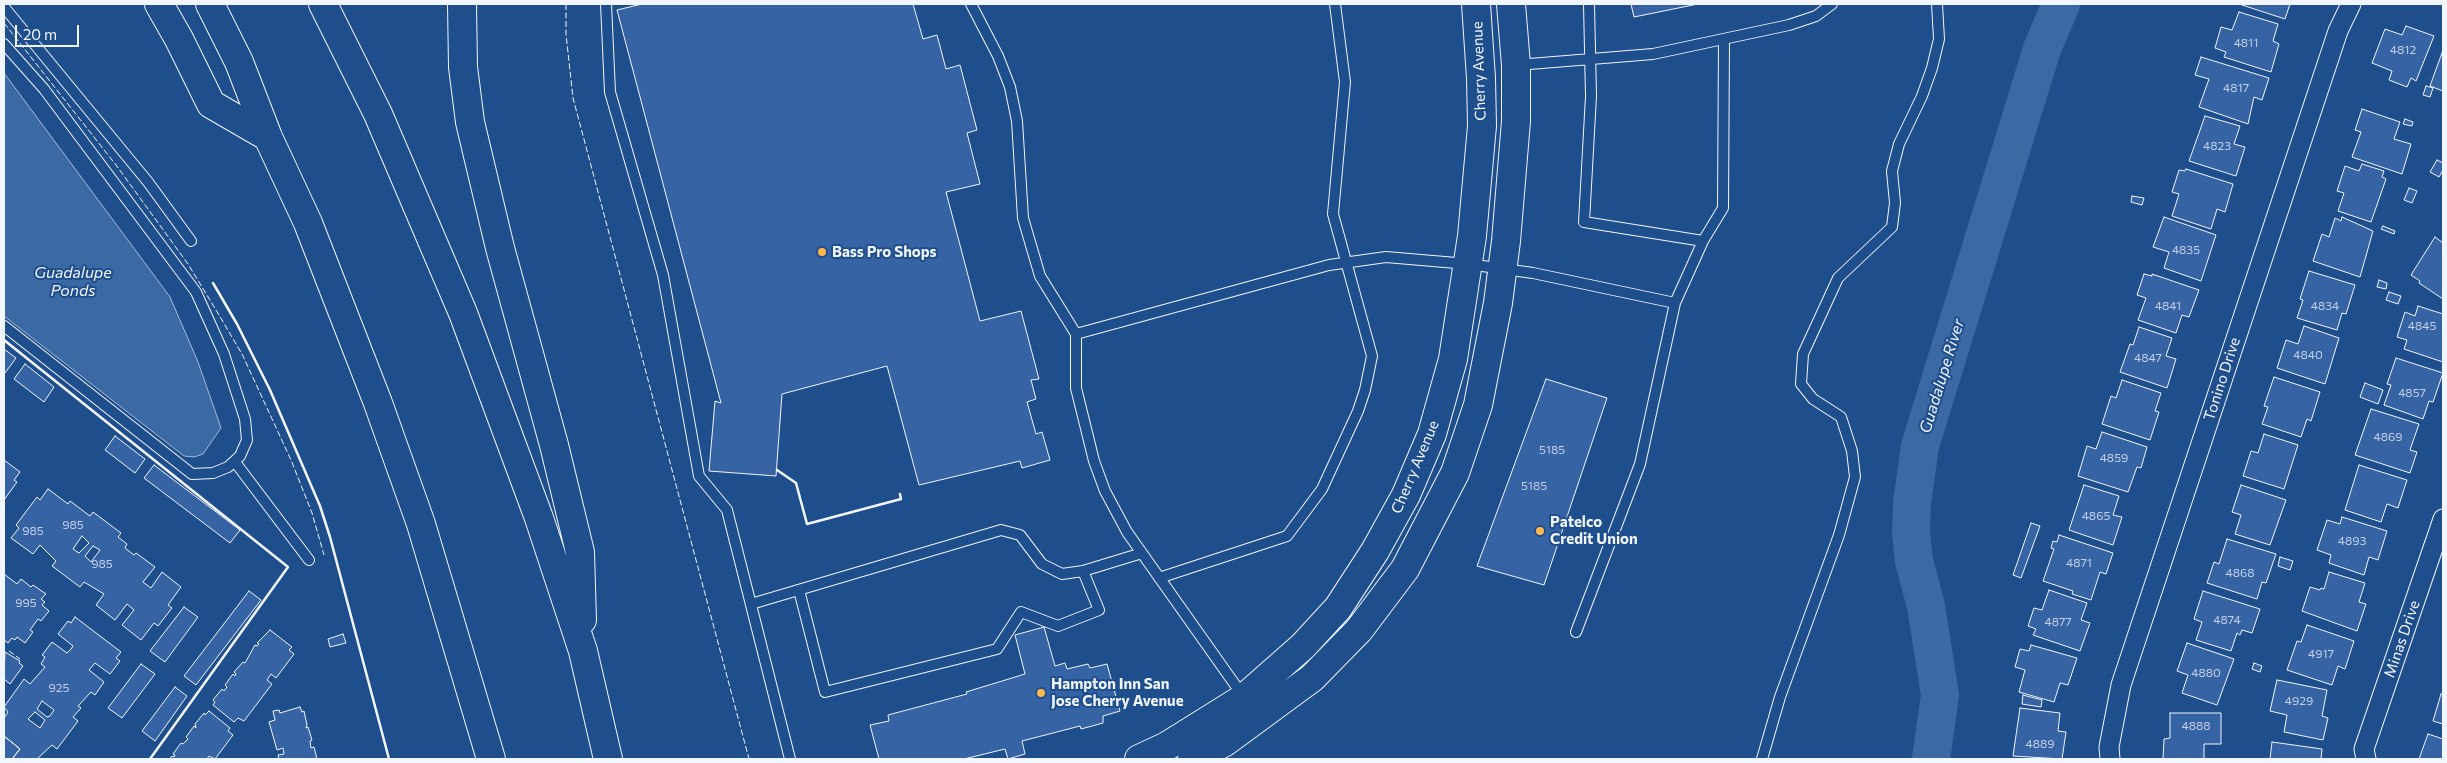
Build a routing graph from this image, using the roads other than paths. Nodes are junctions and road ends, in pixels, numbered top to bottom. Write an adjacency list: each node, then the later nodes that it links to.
1 (159, 4): 19 (main road)
2 (210, 4): 19 (main road)
3 (323, 4): 37 (main road)
4 (462, 4): 37 (main road)
5 (606, 4): 35 (lane)
6 (971, 4): 27 (lane)
7 (1335, 4): 22 (lane)
8 (1476, 4): 23 (main road, Cherry Avenue)
9 (1511, 4): 18 (main road, Cherry Avenue)
10 (1589, 4): 17 (lane)
11 (1832, 4): 15 (lane)
12 (1937, 4): 44 (lane)
13 (2350, 4): 45 (street, Tonino Drive)
14 (4, 7): 20 (lane)
15 (1724, 39): 17 (lane); 21 (lane)
16 (4, 44): 28 (lane)
17 (1590, 60): 18 (lane); 21 (lane)
18 (1516, 65): 24 (main road, Cherry Avenue)
19 (268, 136): 39 (main road)
20 (191, 241)
21 (1703, 241): 25 (lane)
22 (1345, 262): 23 (lane); 27 (lane); 33 (lane)
23 (1468, 264): 24 (lane); 38 (main road, Cherry Avenue)
24 (1503, 268): 25 (lane); 38 (main road, Cherry Avenue)
25 (1675, 303): 36 (lane)
26 (4, 326): 28 (lane)
27 (1076, 334): 30 (lane)
28 (235, 462): 31 (lane)
29 (2443, 519): 46 (street, Minas Drive)
30 (1142, 553): 32 (lane); 33 (lane)
31 (309, 560)
32 (1083, 571): 34 (lane); 34 (lane)
33 (1159, 578): 38 (lane)
34 (799, 590): 35 (lane)
35 (751, 604): 41 (lane)
36 (1576, 632)
37 (583, 652): 40 (main road)
38 (1252, 708): 42 (main road, Cherry Avenue); 43 (main road, Cherry Avenue)
39 (491, 759)
40 (608, 759)
41 (790, 759)
42 (1140, 759)
43 (1192, 759)
44 (1762, 759)
45 (2110, 759)
46 (2366, 759)

